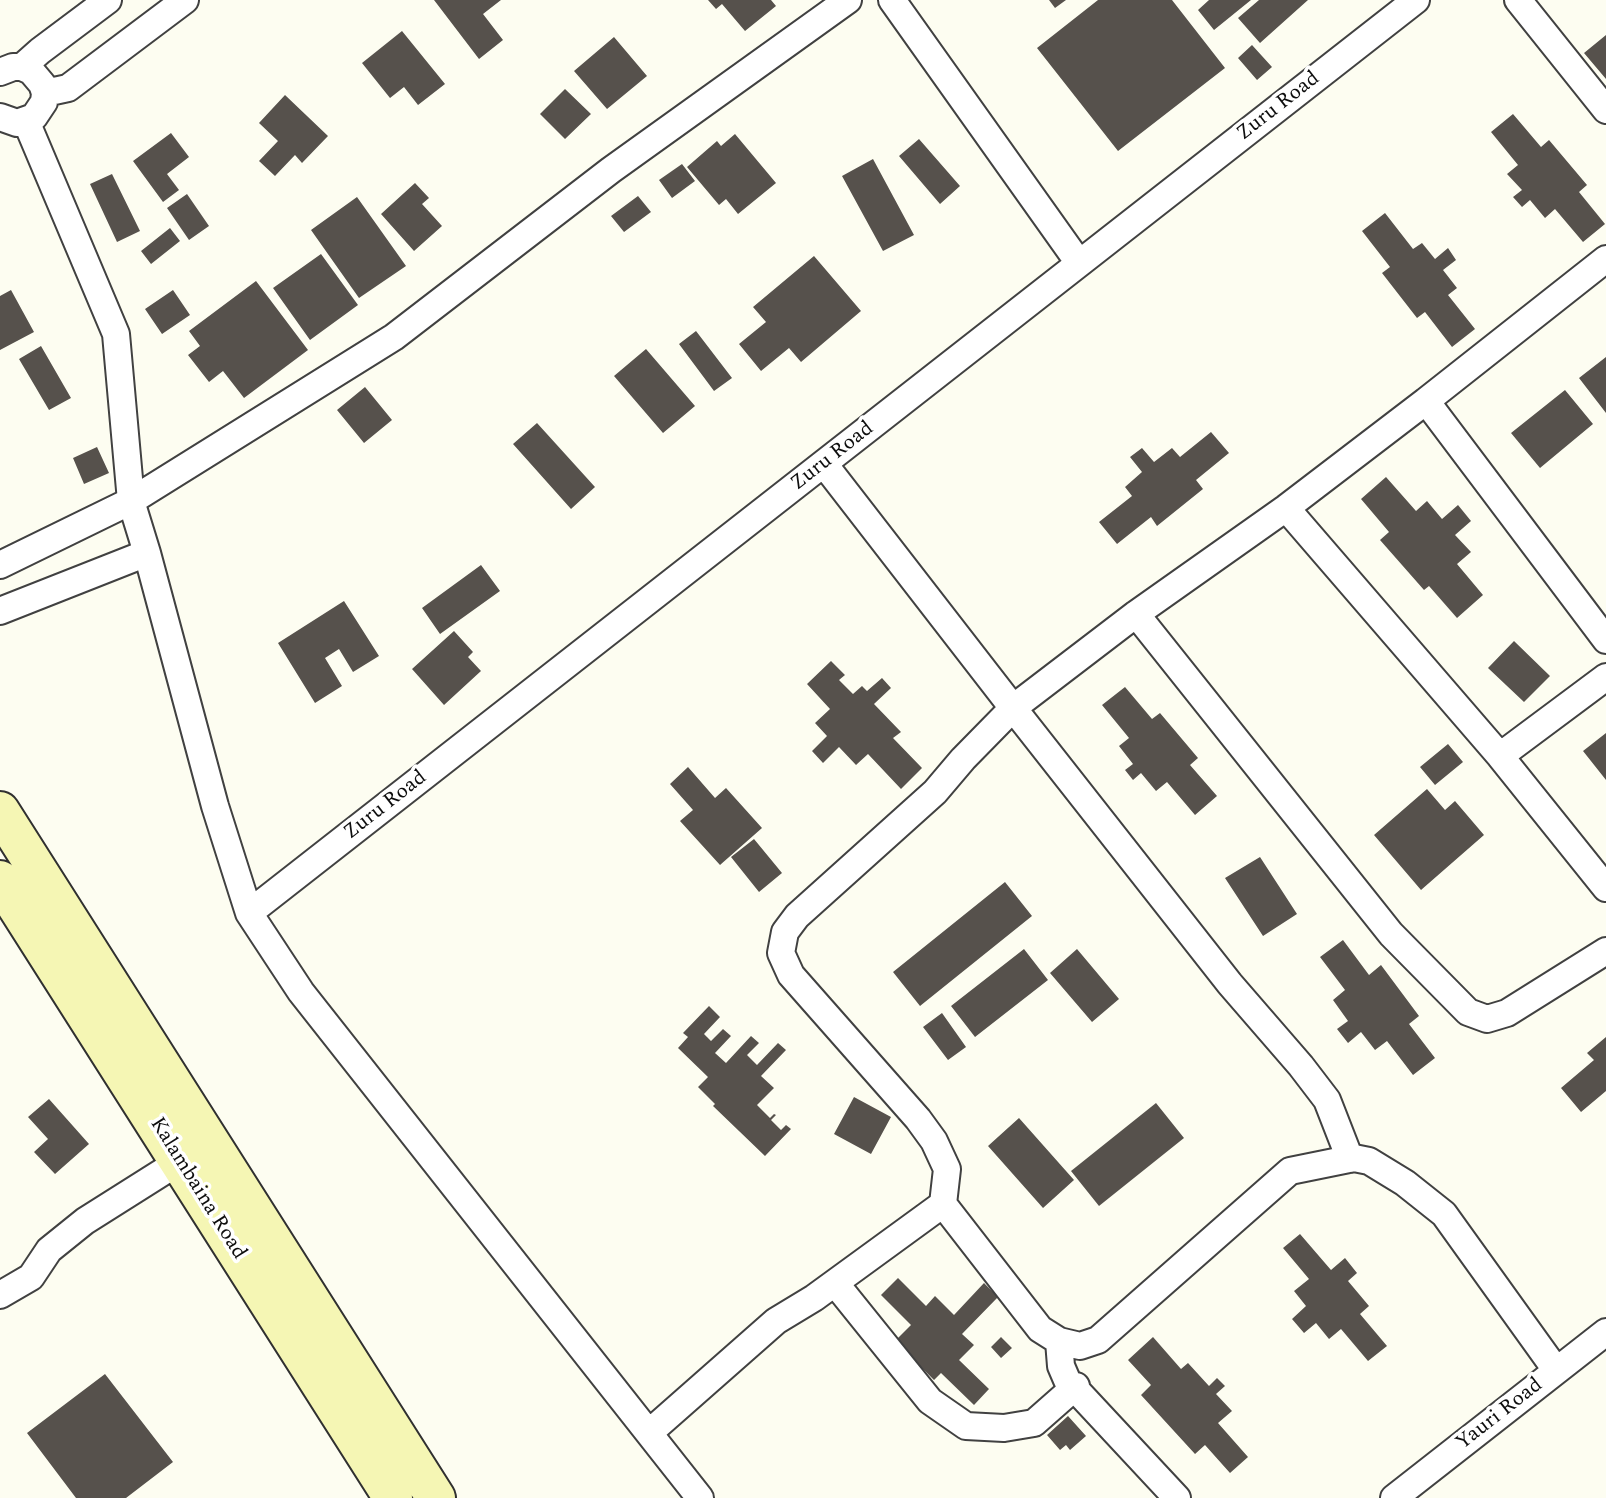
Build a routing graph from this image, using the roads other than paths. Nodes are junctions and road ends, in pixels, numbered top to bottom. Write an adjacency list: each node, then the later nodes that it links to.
1 (108, 0): 7 (street)
2 (185, 0): 8 (street)
3 (848, 0): 16 (street)
4 (892, 0): 13 (street)
5 (1416, 0): 13 (street, Zuru Road)
6 (1518, 0): 9 (street)
7 (9, 63): 8 (street)
8 (45, 93): 11 (street)
9 (1606, 110)
10 (0, 117): 11 (street)
11 (26, 121): 16 (street)
12 (1606, 260): 14 (street)
13 (1079, 264): 15 (street, Zuru Road)
14 (1426, 401): 17 (street); 22 (street)
15 (824, 464): 24 (street); 29 (street, Zuru Road)
16 (131, 501): 18 (street); 19 (street)
17 (1286, 508): 21 (street); 25 (street)
18 (147, 553): 20 (street); 29 (street)
19 (0, 565)
20 (0, 611)
21 (1136, 614): 24 (street); 30 (street)
22 (1606, 640)
23 (1606, 677): 25 (street)
24 (1013, 708): 31 (street); 33 (street)
25 (1500, 757): 28 (street)
26 (0, 811): 43 (main road)
27 (0, 880): 32 (main road, Kalambaina Road)
28 (1606, 888)
29 (249, 913): 40 (street)
30 (1606, 951)
31 (1350, 1159): 37 (street); 38 (street)
32 (180, 1161): 35 (street); 42 (main road, Kalambaina Road)
33 (943, 1204): 34 (street); 37 (street)
34 (835, 1283): 39 (street); 40 (street)
35 (0, 1295)
36 (1606, 1332): 38 (street, Yauri Road)
37 (1059, 1341): 39 (street)
38 (1556, 1370): 41 (street, Yauri Road)
39 (1076, 1386): 45 (street)
40 (650, 1432): 44 (street)
41 (1404, 1495)
42 (393, 1498)
43 (436, 1498)
44 (701, 1498)
45 (1177, 1498)

